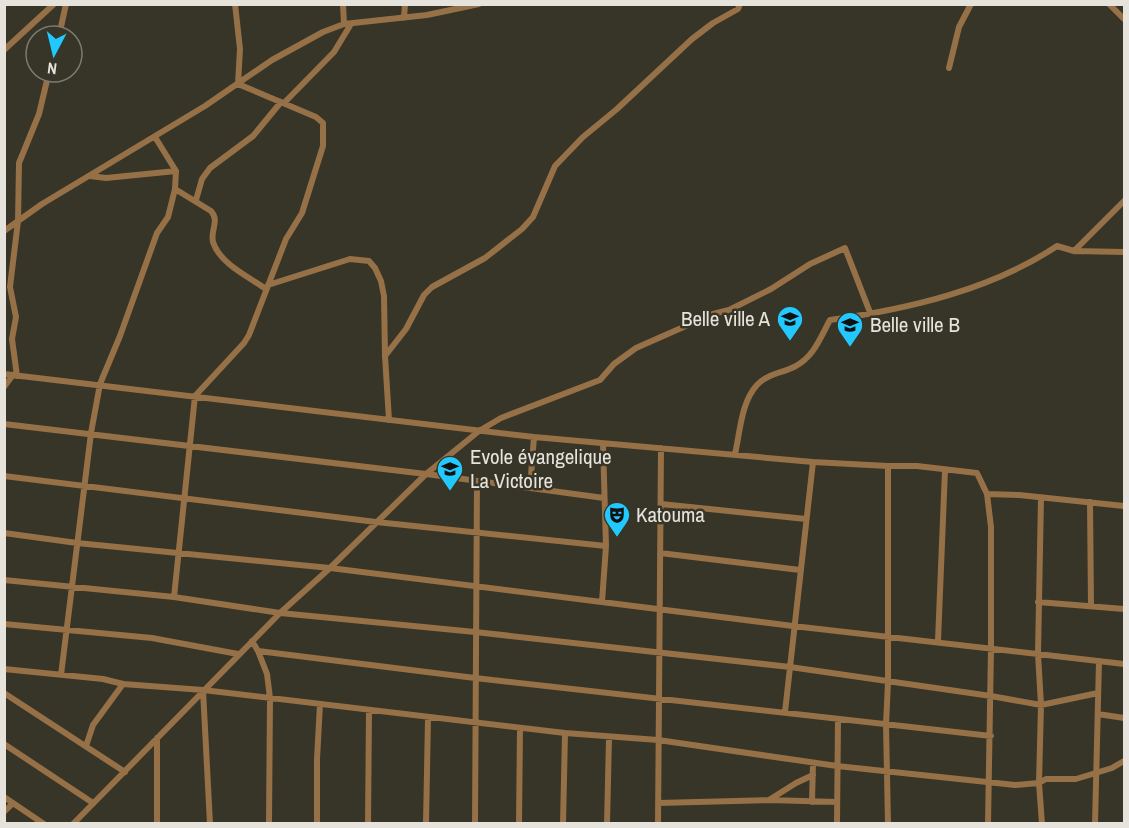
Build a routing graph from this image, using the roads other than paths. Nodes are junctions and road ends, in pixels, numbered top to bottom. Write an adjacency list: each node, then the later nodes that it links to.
1 (54, 4): 14 (street)
2 (66, 4): 12 (street)
3 (234, 4): 17 (street)
4 (343, 4): 13 (street)
5 (405, 4): 10 (street)
6 (479, 4): 10 (street)
7 (740, 4): 31 (street)
8 (970, 4): 15 (street)
9 (1109, 4): 11 (street)
10 (404, 18): 13 (street)
11 (1125, 19)
12 (62, 24)
13 (347, 24): 17 (street); 18 (street)
14 (4, 50)
15 (949, 68)
16 (46, 84): 25 (street)
17 (238, 84): 18 (street); 19 (street)
18 (282, 102): 23 (street); 29 (street)
19 (155, 137): 20 (street); 21 (street)
20 (176, 171): 21 (street); 22 (street)
21 (90, 176): 25 (street)
22 (176, 189): 23 (street); 34 (street)
23 (196, 200): 29 (street)
24 (1125, 201): 27 (street)
25 (18, 220): 26 (street); 33 (street)
26 (4, 231)
27 (1074, 251): 28 (street); 30 (street)
28 (1125, 252)
29 (267, 287): 31 (street); 36 (street)
30 (871, 315): 39 (street); 45 (street)
31 (385, 356): 37 (street)
32 (4, 374): 33 (street)
33 (15, 375): 34 (street); 35 (street)
34 (100, 384): 36 (street); 40 (street)
35 (4, 387)
36 (195, 396): 37 (street); 43 (street)
37 (389, 420): 39 (street)
38 (4, 424): 40 (street)
39 (479, 431): 41 (street); 49 (street)
40 (90, 433): 43 (street); 52 (street)
41 (534, 437): 42 (street); 53 (street)
42 (603, 444): 44 (street); 56 (street)
43 (190, 447): 49 (street); 55 (street)
44 (661, 448): 45 (street); 59 (street)
45 (735, 454): 46 (street)
46 (813, 462): 47 (street); 61 (street)
47 (888, 466): 48 (street); 85 (street)
48 (945, 470): 54 (street); 87 (street)
49 (426, 474): 51 (street); 62 (street)
50 (4, 476): 52 (street)
51 (477, 481): 53 (street); 63 (street)
52 (84, 485): 55 (street); 65 (street)
53 (530, 488): 56 (street)
54 (987, 494): 57 (street); 88 (street)
55 (185, 497): 62 (street); 67 (street)
56 (604, 498): 66 (street)
57 (1041, 498): 58 (street); 76 (street)
58 (1090, 502): 60 (street); 77 (street)
59 (661, 504): 61 (street); 68 (street)
60 (1125, 506)
61 (806, 519): 70 (street)
62 (376, 522): 63 (street); 69 (street)
63 (477, 532): 66 (street); 73 (street)
64 (4, 533): 65 (street)
65 (77, 543): 67 (street); 72 (street)
66 (606, 546): 75 (street)
67 (178, 552): 69 (street); 74 (street)
68 (660, 552): 70 (street); 78 (street)
69 (330, 568): 73 (street); 80 (street)
70 (800, 570): 82 (street)
71 (4, 580): 72 (street)
72 (72, 587): 74 (street); 83 (street)
73 (476, 587): 75 (street); 84 (street)
74 (174, 597): 80 (street)
75 (602, 602): 78 (street)
76 (1038, 602): 77 (street); 92 (street)
77 (1091, 606): 79 (street)
78 (659, 608): 82 (street); 90 (street)
79 (1125, 609)
80 (280, 613): 84 (street); 86 (street)
81 (4, 624): 83 (street)
82 (793, 627): 85 (street); 95 (street)
83 (67, 630): 91 (street); 97 (street)
84 (475, 632): 90 (street); 98 (street)
85 (888, 637): 87 (street); 99 (street)
86 (252, 641): 89 (street); 91 (street)
87 (938, 641): 88 (street)
88 (991, 648): 92 (street); 104 (street)
89 (258, 651): 98 (street); 106 (street)
90 (659, 653): 95 (street); 105 (street)
91 (238, 654): 101 (street)
92 (1038, 654): 93 (street); 108 (street)
93 (1099, 661): 94 (street); 103 (street)
94 (1125, 664)
95 (789, 667): 99 (street); 110 (street)
96 (4, 669): 97 (street)
97 (62, 675): 100 (street)
98 (475, 678): 105 (street); 115 (street)
99 (888, 682): 104 (street); 116 (street)
100 (123, 684): 101 (street); 124 (street)
101 (203, 690): 106 (street); 120 (street); 145 (street)
102 (4, 693): 124 (street)
103 (1098, 693): 108 (street); 111 (street)
104 (991, 696): 108 (street); 119 (street)
105 (659, 697): 110 (street); 122 (street)
106 (270, 698): 107 (street); 146 (street)
107 (320, 704): 109 (street); 147 (street)
108 (1041, 705): 133 (street)
109 (369, 710): 112 (street); 148 (street)
110 (785, 712): 114 (street)
111 (1098, 714): 113 (street); 130 (street)
112 (428, 718): 115 (street); 149 (street)
113 (1125, 718)
114 (838, 720): 116 (street); 127 (street)
115 (474, 722): 117 (street); 150 (street)
116 (886, 725): 119 (street); 128 (street)
117 (520, 728): 118 (street); 151 (street)
118 (565, 733): 121 (street); 152 (street)
119 (991, 736): 132 (street)
120 (157, 738): 129 (street); 144 (street)
121 (609, 738): 122 (street); 153 (street)
122 (658, 740): 126 (street); 140 (street)
123 (4, 744): 139 (street)
124 (86, 746): 129 (street)
125 (1125, 761): 130 (street)
126 (813, 763): 127 (street); 131 (street)
127 (837, 766): 128 (street); 137 (street)
128 (886, 771): 132 (street); 156 (street)
129 (125, 772): 139 (street)
130 (1096, 772): 133 (street); 159 (street)
131 (813, 775): 135 (street); 136 (street)
132 (988, 782): 133 (street); 157 (street)
133 (1039, 783): 158 (street)
134 (4, 797): 138 (street)
135 (768, 801): 136 (street); 140 (street)
136 (812, 802): 137 (street)
137 (837, 802): 155 (street)
138 (13, 803): 141 (street); 142 (street)
139 (93, 803): 143 (street)
140 (658, 803): 154 (street)
141 (4, 812)
142 (44, 824)
143 (73, 824)
144 (157, 824)
145 (210, 824)
146 (269, 824)
147 (317, 824)
148 (368, 824)
149 (426, 824)
150 (475, 824)
151 (519, 824)
152 (563, 824)
153 (607, 824)
154 (658, 824)
155 (837, 824)
156 (888, 824)
157 (988, 824)
158 (1042, 824)
159 (1095, 824)

